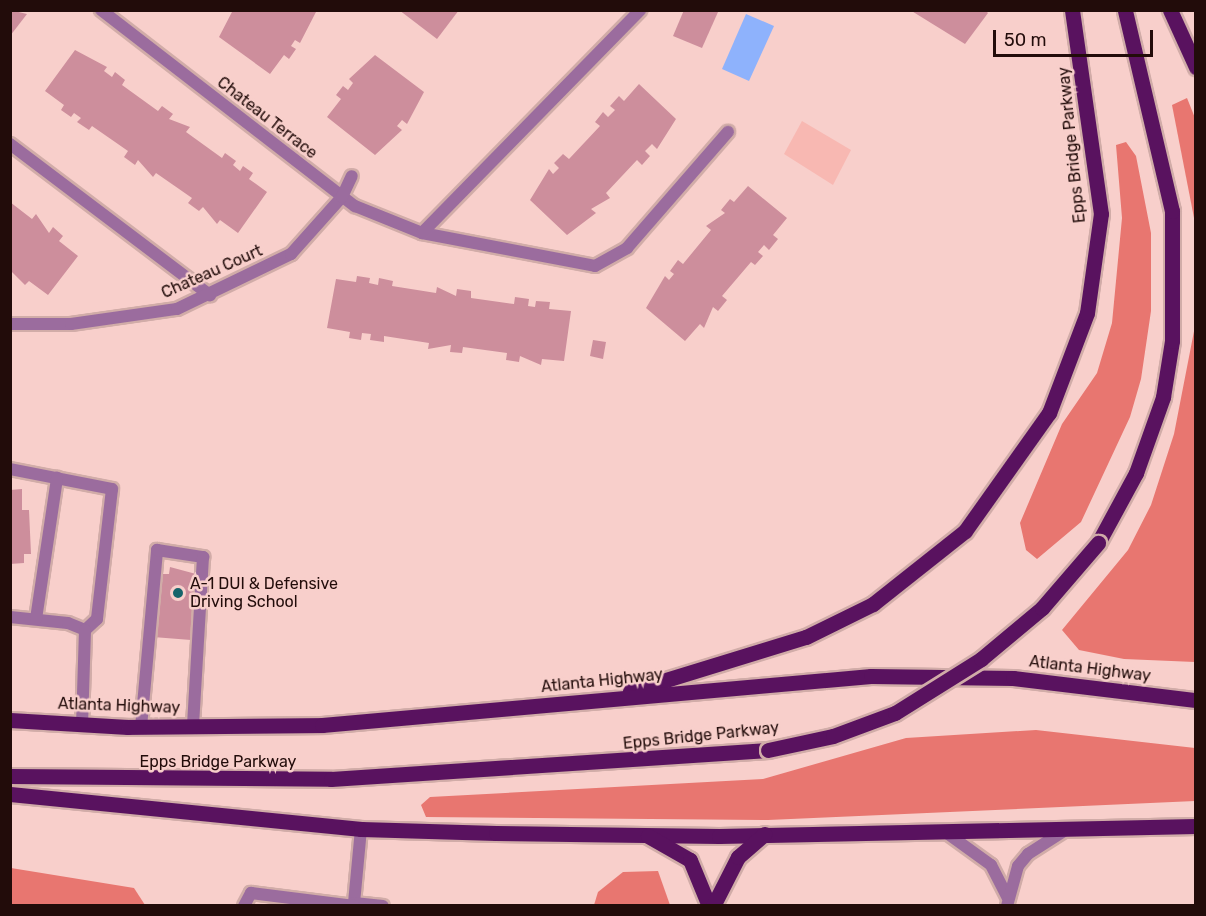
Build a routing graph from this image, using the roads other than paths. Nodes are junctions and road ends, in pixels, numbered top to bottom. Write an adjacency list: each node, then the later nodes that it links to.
1 (101, 10): 10 (street, Chateau Terrace)
2 (640, 10): 11 (street)
3 (1072, 10): 19 (main road, Epps Bridge Parkway)
4 (1125, 10): 25 (main road, Epps Bridge Parkway, bridge)
5 (1170, 10): 6 (main road)
6 (1196, 67)
7 (728, 132): 11 (street, Chateau Terrace)
8 (10, 144): 12 (street)
9 (352, 176): 10 (street, Chateau Court)
10 (342, 197): 11 (street, Chateau Terrace); 12 (street, Chateau Court)
11 (422, 233)
12 (210, 294): 13 (street, Chateau Court)
13 (10, 324)
14 (10, 469): 15 (street)
15 (57, 478): 17 (street); 18 (street)
16 (10, 617): 17 (street)
17 (36, 619): 18 (street)
18 (85, 630): 22 (street)
19 (614, 697): 20 (main road, Atlanta Highway); 23 (main road, Atlanta Highway)
20 (1196, 700)
21 (10, 720): 22 (main road, Atlanta Highway)
22 (82, 724): 24 (main road, Atlanta Highway)
23 (193, 726): 24 (main road, Atlanta Highway); 24 (street)
24 (141, 727)
25 (10, 776)
26 (10, 794): 29 (main road)
27 (1196, 826): 28 (main road)
28 (1068, 828): 30 (main road); 33 (street)
29 (362, 829): 32 (main road); 34 (street)
30 (941, 830): 31 (main road); 33 (street)
31 (764, 834): 32 (main road); 37 (main road)
32 (646, 835): 37 (main road)
33 (1007, 902)
34 (354, 904): 35 (street); 36 (street)
35 (244, 906)
36 (383, 906)
37 (711, 906)

